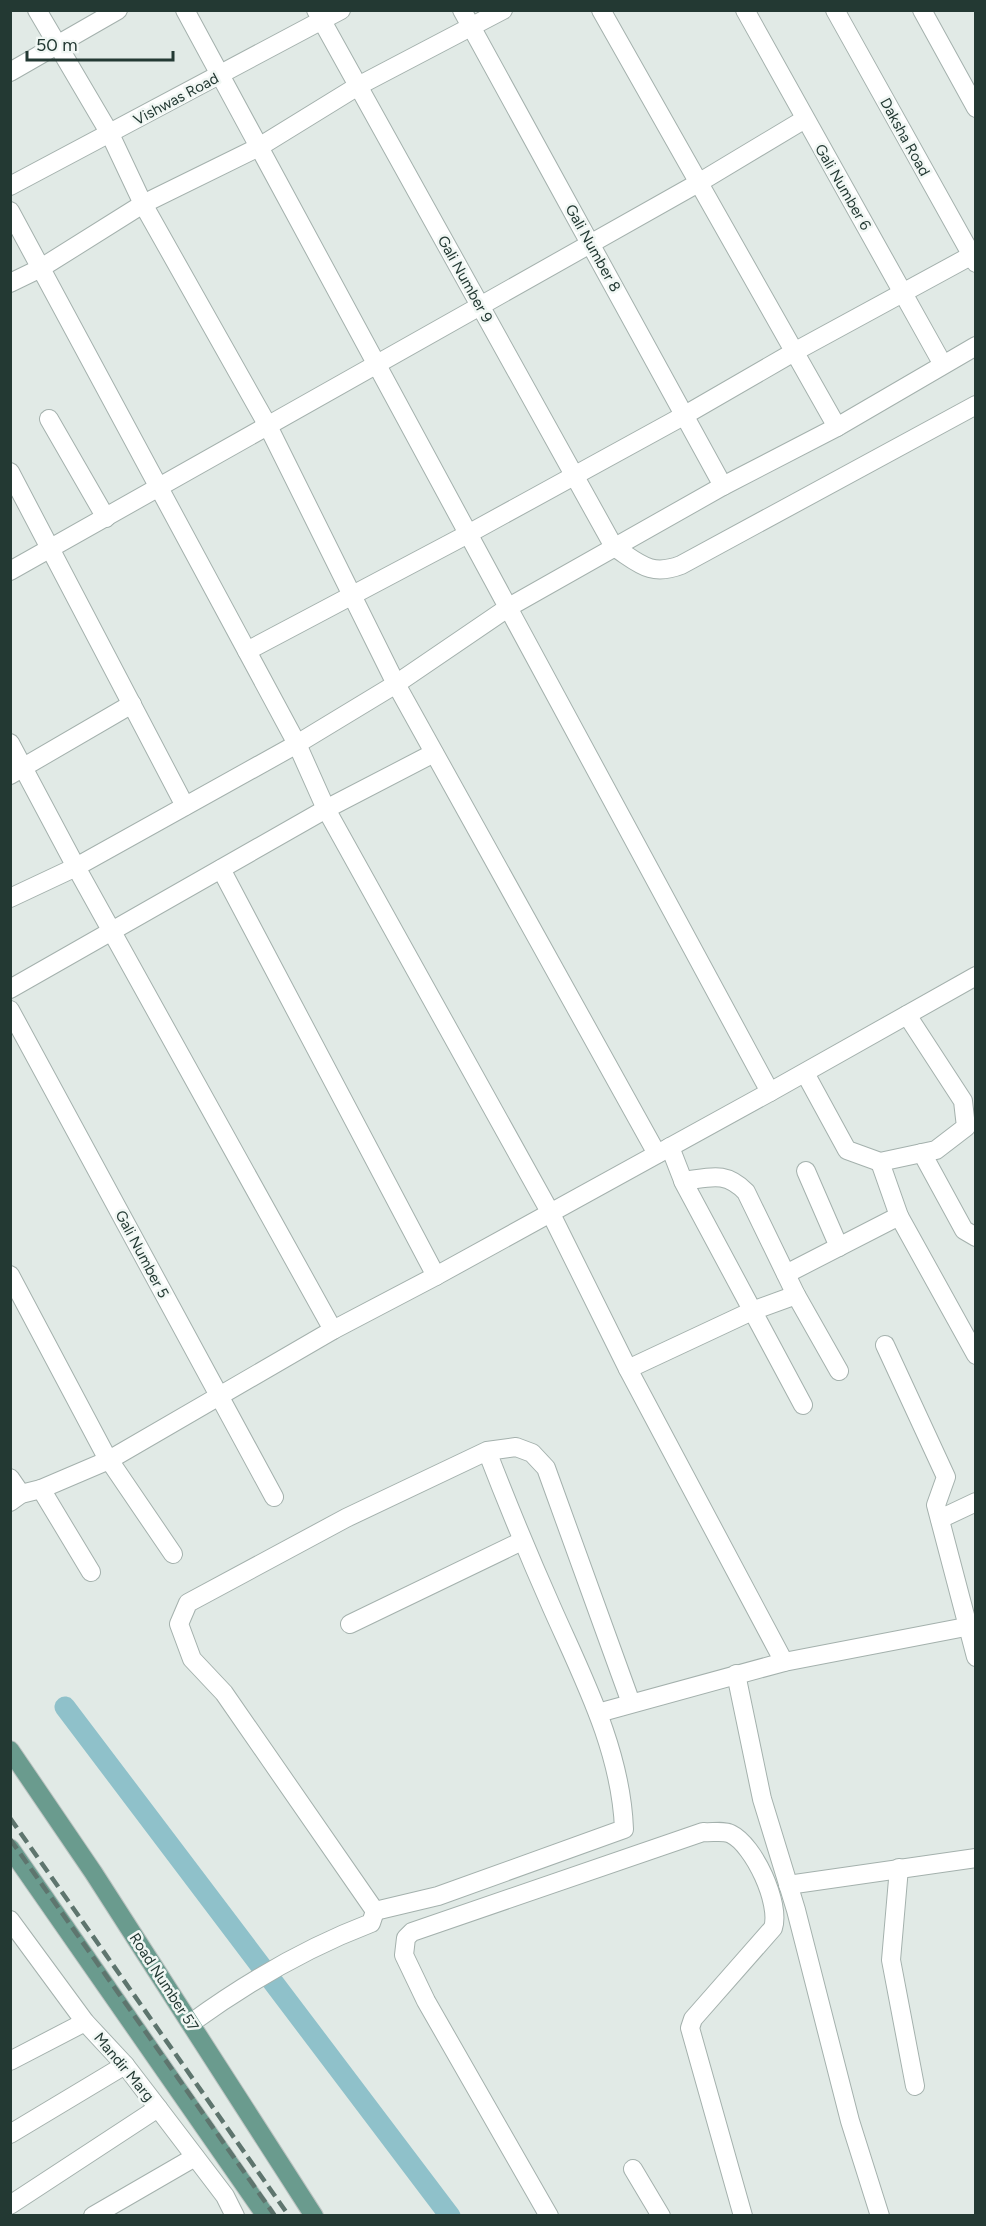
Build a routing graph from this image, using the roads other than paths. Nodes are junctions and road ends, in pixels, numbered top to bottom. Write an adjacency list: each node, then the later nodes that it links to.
1 (37, 10): 12 (street)
2 (118, 10): 12 (street)
3 (185, 10): 14 (street)
4 (341, 10): 10 (street, Vishwas Road)
5 (503, 10): 11 (street)
6 (602, 10): 20 (street)
7 (745, 10): 17 (street, Gali Number 6)
8 (835, 10): 25 (street, Daksha Road)
9 (922, 10): 16 (street)
10 (319, 16): 14 (street, Vishwas Road); 15 (street, Gali Number 9)
11 (466, 18): 15 (street); 24 (street, Gali Number 8)
12 (56, 46): 13 (street); 18 (street)
13 (10, 72)
14 (221, 75): 18 (street, Vishwas Road); 19 (street)
15 (358, 86): 19 (street); 29 (street, Gali Number 9)
16 (975, 108)
17 (805, 119): 20 (street); 28 (street, Gali Number 6)
18 (110, 134): 21 (street, Vishwas Road); 22 (street)
19 (259, 147): 22 (street); 33 (street)
20 (700, 182): 24 (street); 31 (street)
21 (10, 186)
22 (143, 204): 26 (street); 37 (street)
23 (10, 211): 26 (street)
24 (591, 243): 29 (street); 35 (street, Gali Number 8)
25 (974, 257): 28 (street)
26 (41, 268): 27 (street); 42 (street)
27 (10, 283)
28 (903, 292): 31 (street); 32 (street, Gali Number 6)
29 (480, 306): 33 (street); 40 (street, Gali Number 9)
30 (975, 346): 32 (street)
31 (794, 352): 35 (street); 38 (street)
32 (942, 363): 38 (street)
33 (376, 365): 37 (street); 44 (street)
34 (974, 409): 45 (street)
35 (685, 416): 40 (street); 41 (street, Gali Number 8)
36 (49, 419): 43 (street)
37 (268, 426): 42 (street); 48 (street)
38 (837, 427): 41 (street)
39 (10, 472): 46 (street)
40 (574, 474): 44 (street); 45 (street, Gali Number 9)
41 (723, 486): 45 (street)
42 (160, 487): 43 (street); 50 (street)
43 (106, 518): 46 (street)
44 (468, 534): 48 (street); 49 (street)
45 (614, 547): 49 (street)
46 (51, 548): 47 (street); 52 (street)
47 (10, 571)
48 (351, 594): 50 (street); 51 (street)
49 (509, 607): 51 (street); 68 (street)
50 (247, 651): 54 (street)
51 (396, 684): 54 (street); 55 (street)
52 (132, 704): 56 (street); 57 (street)
53 (10, 743): 56 (street)
54 (297, 744): 57 (street); 58 (street)
55 (434, 753): 58 (street); 71 (street)
56 (17, 770): 59 (street)
57 (185, 806): 59 (street)
58 (326, 809): 60 (street); 76 (street)
59 (76, 867): 61 (street); 62 (street)
60 (221, 869): 62 (street); 82 (street)
61 (10, 898)
62 (111, 932): 64 (street); 85 (street)
63 (975, 976): 66 (street)
64 (10, 989)
65 (10, 1010): 90 (street, Gali Number 5)
66 (908, 1015): 67 (street); 69 (street)
67 (805, 1073): 68 (street); 73 (street)
68 (770, 1092): 71 (street)
69 (963, 1101): 70 (street); 72 (street)
70 (975, 1117)
71 (663, 1151): 75 (street); 76 (street)
72 (922, 1153): 73 (street); 78 (street)
73 (880, 1162): 77 (street)
74 (806, 1171): 79 (street)
75 (683, 1180): 80 (street); 84 (street)
76 (550, 1212): 82 (street); 88 (street)
77 (899, 1216): 79 (street); 87 (street)
78 (975, 1237)
79 (839, 1247): 80 (street)
80 (786, 1274): 83 (street)
81 (10, 1275): 93 (street)
82 (436, 1276): 85 (street)
83 (796, 1295): 84 (street); 89 (street)
84 (752, 1311): 88 (street); 91 (street)
85 (333, 1330): 90 (street)
86 (885, 1345): 99 (street)
87 (975, 1355)
88 (628, 1369): 106 (street)
89 (839, 1371)
90 (219, 1396): 93 (street); 96 (street, Gali Number 5)
91 (803, 1405)
92 (487, 1450): 100 (street); 108 (street); 115 (street)
93 (109, 1460): 95 (street); 101 (street)
94 (10, 1478): 97 (street)
95 (41, 1489): 97 (street); 102 (street)
96 (274, 1497)
97 (15, 1498)
98 (975, 1503): 99 (street)
99 (940, 1519): 104 (street)
100 (522, 1540): 103 (street); 109 (street)
101 (173, 1554)
102 (92, 1572)
103 (350, 1624)
104 (972, 1626): 105 (street); 106 (street)
105 (975, 1657)
106 (784, 1662): 107 (street)
107 (736, 1674): 108 (street); 114 (street)
108 (632, 1703): 109 (street)
109 (598, 1713): 115 (street)
110 (10, 1750): 119 (main road, Road Number 57)
111 (10, 1848): 130 (main road)
112 (975, 1858): 113 (street)
113 (899, 1868): 114 (street); 122 (street)
114 (788, 1885): 135 (street)
115 (375, 1911): 119 (street)
116 (10, 1920): 117 (street, Mandir Marg)
117 (17, 1942): 118 (street, Mandir Marg)
118 (85, 2022): 120 (street); 121 (street, Mandir Marg)
119 (191, 2023): 131 (main road, Road Number 57)
120 (10, 2061)
121 (125, 2065): 123 (street, Mandir Marg); 124 (street)
122 (915, 2086)
123 (158, 2108): 125 (street, Mandir Marg); 127 (street)
124 (10, 2134)
125 (195, 2157): 128 (street); 129 (street, Mandir Marg)
126 (633, 2169): 133 (street)
127 (10, 2205)
128 (93, 2216)
129 (236, 2216)
130 (266, 2216)
131 (314, 2216)
132 (549, 2216): 134 (street)
133 (661, 2216)
134 (743, 2216)
135 (880, 2216)

